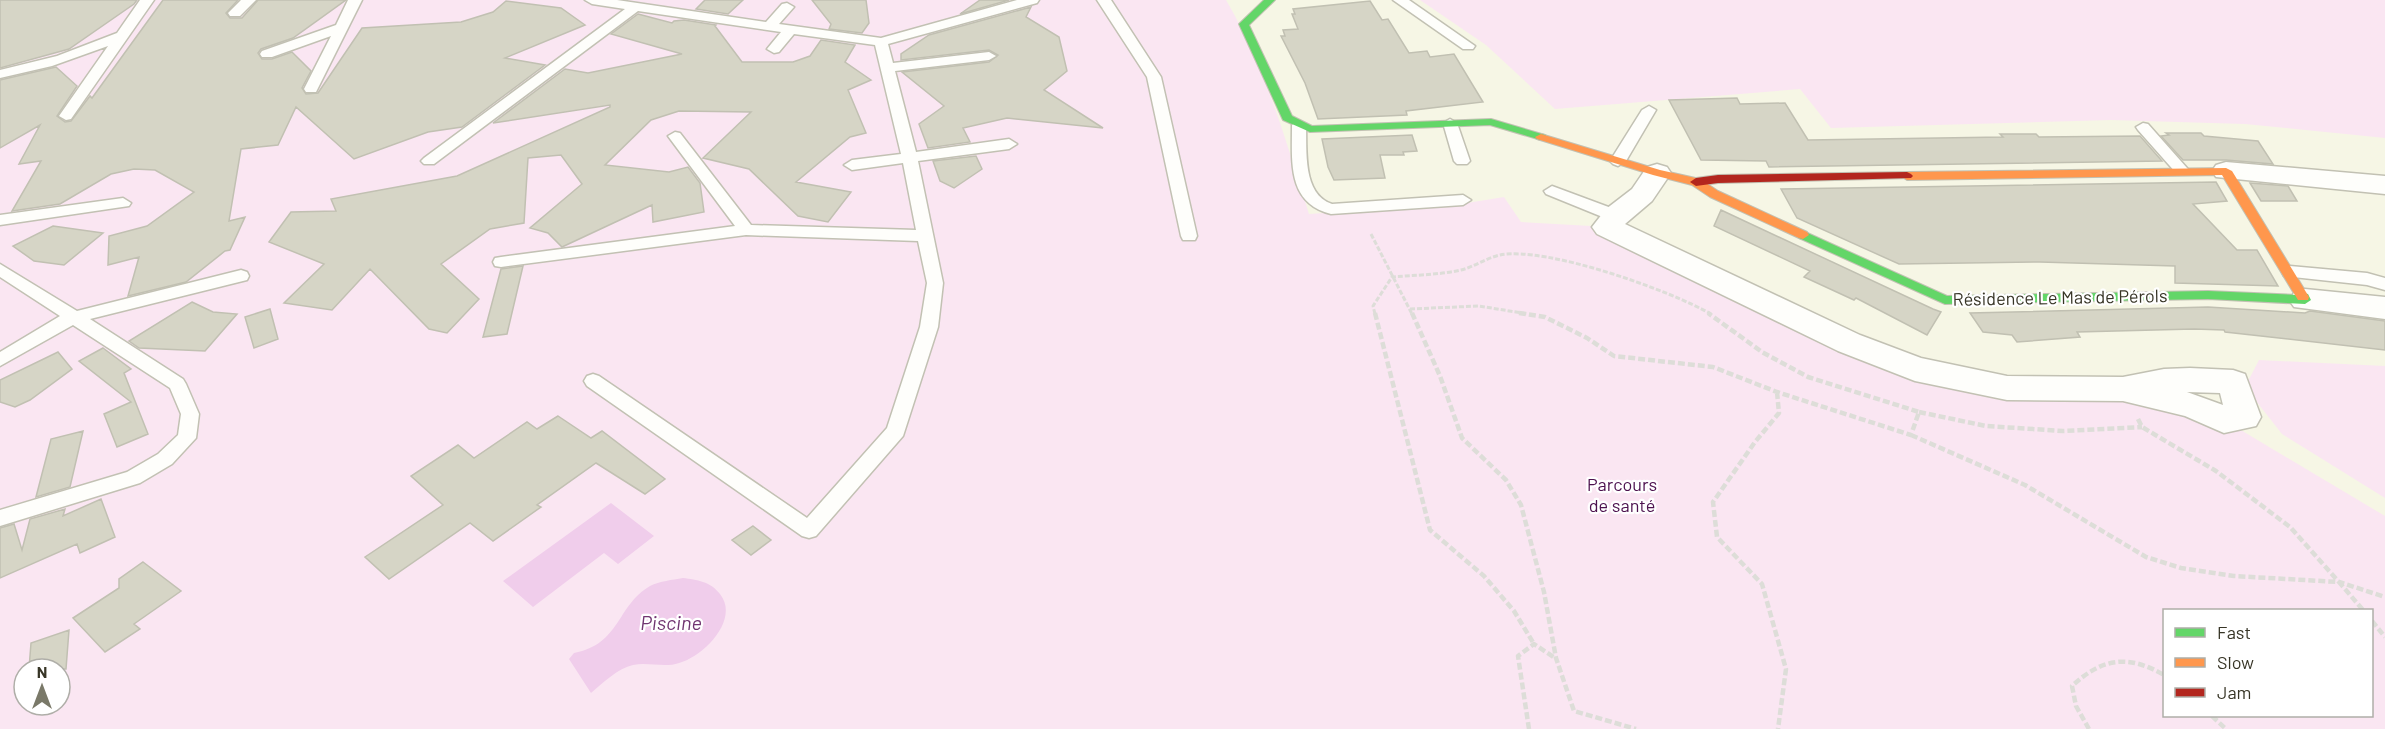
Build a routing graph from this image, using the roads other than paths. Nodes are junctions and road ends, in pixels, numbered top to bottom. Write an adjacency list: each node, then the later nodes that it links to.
1 (147, 0): 18 (lane)
2 (249, 0): 13 (lane)
3 (355, 0): 15 (lane)
4 (594, 0): 11 (lane)
5 (687, 0): 14 (lane)
6 (1032, 0): 10 (lane)
7 (1104, 0): 51 (lane)
8 (1270, 0): 30 (street)
9 (1400, 0): 20 (lane)
10 (1006, 3): 19 (lane)
11 (636, 7): 14 (lane); 35 (lane)
12 (787, 7): 16 (lane)
13 (235, 13)
14 (671, 13): 16 (lane)
15 (342, 27): 22 (lane); 26 (lane)
16 (769, 27): 17 (lane)
17 (790, 30): 19 (lane); 21 (lane)
18 (122, 36): 25 (lane); 28 (lane)
19 (881, 42): 24 (lane)
20 (1468, 46)
21 (774, 49)
22 (267, 54)
23 (989, 56): 24 (lane)
24 (888, 68): 34 (lane)
25 (0, 74)
26 (311, 89)
27 (1649, 110): 37 (lane)
28 (66, 116)
29 (1450, 123): 30 (street, Résidence Le Mas de Pérols); 36 (lane); 37 (street, Résidence Le Mas de Pérols)
30 (1299, 125): 45 (lane)
31 (2143, 127): 39 (lane)
32 (675, 136): 49 (lane)
33 (1009, 144): 34 (lane)
34 (909, 156): 38 (lane); 50 (lane)
35 (429, 161)
36 (1462, 161)
37 (1618, 161): 41 (street, Résidence Le Mas de Pérols)
38 (852, 165)
39 (2182, 171): 40 (street, Résidence Le Mas de Pérols); 42 (street, Résidence Le Mas de Pérols)
40 (2226, 171): 43 (street, Résidence Le Mas de Pérols); 54 (street)
41 (1657, 173): 42 (street, Résidence Le Mas de Pérols); 47 (street)
42 (1696, 182): 57 (street, Résidence Le Mas de Pérols)
43 (2385, 185)
44 (1552, 191): 47 (lane)
45 (1463, 200)
46 (123, 203): 48 (lane)
47 (1616, 216): 62 (street)
48 (0, 220)
49 (746, 230): 50 (lane); 52 (lane)
50 (926, 236): 61 (lane)
51 (1189, 236)
52 (501, 262)
53 (0, 269): 59 (lane)
54 (2290, 272): 56 (lane); 57 (street)
55 (241, 276): 59 (lane)
56 (2385, 284)
57 (2305, 300): 58 (street, Résidence Le Mas de Pérols)
58 (2385, 308)
59 (71, 318): 60 (lane); 63 (lane)
60 (0, 360)
61 (593, 381)
62 (2123, 389)
63 (0, 518)

